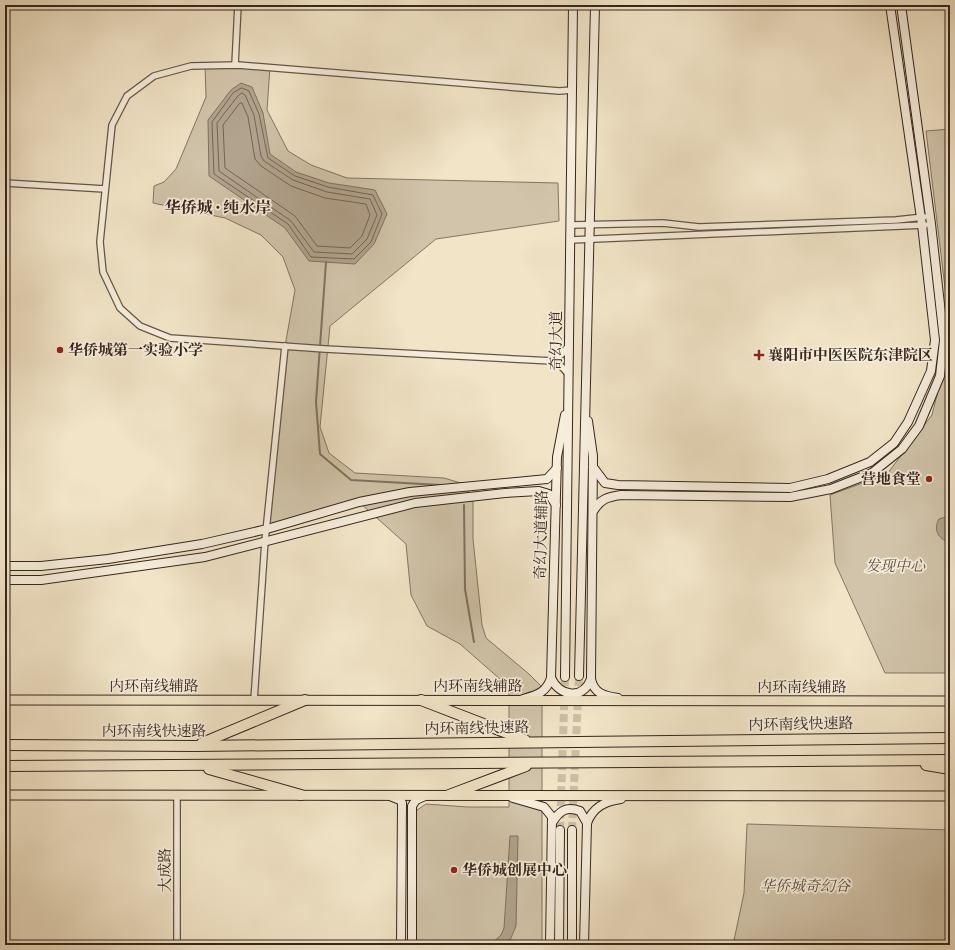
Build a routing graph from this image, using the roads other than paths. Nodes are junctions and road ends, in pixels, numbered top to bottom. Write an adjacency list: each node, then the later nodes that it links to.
1 (238, 5): 6 (street)
2 (573, 5): 7 (street, 奇幻大道)
3 (595, 5): 13 (street, 奇幻大道)
4 (890, 5): 11 (street)
5 (901, 5): 10 (street)
6 (234, 65): 7 (street); 9 (street)
7 (573, 90): 12 (street, 奇幻大道)
8 (5, 183): 9 (street)
9 (105, 189): 17 (street)
10 (931, 220): 11 (street); 25 (street)
11 (921, 221): 13 (street); 14 (street); 22 (street)
12 (572, 225): 13 (street); 15 (street, 奇幻大道)
13 (589, 226): 14 (street, 奇幻大道)
14 (588, 239): 15 (street); 21 (street, 奇幻大道)
15 (571, 240): 16 (street, 奇幻大道)
16 (570, 344): 18 (street); 19 (street, 奇幻大道)
17 (285, 346): 18 (street); 26 (street)
18 (552, 361): 19 (street)
19 (570, 376): 20 (street, 奇幻大道)
20 (569, 394): 23 (street, 奇幻大道辅路); 31 (street, 奇幻大道)
21 (585, 397): 22 (street); 30 (street, 奇幻大道)
22 (593, 467): 25 (street)
23 (556, 468): 24 (street, 奇幻大道辅路); 26 (street)
24 (556, 505): 27 (street); 32 (street, 奇幻大道辅路)
25 (594, 510): 33 (street)
26 (267, 529): 27 (street); 28 (street)
27 (265, 541): 29 (street); 35 (street)
28 (5, 566)
29 (5, 580)
30 (579, 676)
31 (565, 677)
32 (551, 678): 33 (street); 38 (street)
33 (591, 679): 39 (street)
34 (5, 699): 35 (main road, 内环南线辅路)
35 (254, 700): 36 (main road, 内环南线辅路)
36 (305, 700): 37 (main road, 内环南线辅路); 44 (highway)
37 (421, 700): 38 (main road, 内环南线辅路); 42 (highway)
38 (516, 700): 39 (main road, 内环南线辅路)
39 (638, 701): 40 (main road, 内环南线辅路)
40 (950, 701)
41 (950, 738): 42 (highway, 内环南线快速路)
42 (531, 742): 44 (highway, 内环南线快速路)
43 (5, 745): 44 (highway, 内环南线快速路)
44 (196, 746)
45 (890, 760): 46 (highway); 47 (highway); 50 (highway)
46 (950, 760)
47 (532, 764): 49 (highway); 54 (highway)
48 (5, 766): 49 (highway)
49 (197, 766): 52 (highway)
50 (950, 769)
51 (177, 795): 52 (main road); 59 (main road); 64 (street, 大成路)
52 (301, 795): 56 (main road)
53 (426, 795): 54 (main road); 56 (main road); 66 (street)
54 (449, 795): 55 (main road)
55 (503, 795): 57 (main road); 60 (street)
56 (387, 796): 65 (street)
57 (648, 796): 58 (main road); 61 (street)
58 (950, 796)
59 (5, 797)
60 (552, 823): 61 (street); 67 (street)
61 (586, 823): 70 (street)
62 (560, 830): 68 (street)
63 (572, 830): 69 (street)
64 (177, 945)
65 (401, 945)
66 (412, 945)
67 (550, 945)
68 (559, 945)
69 (572, 945)
70 (584, 945)

